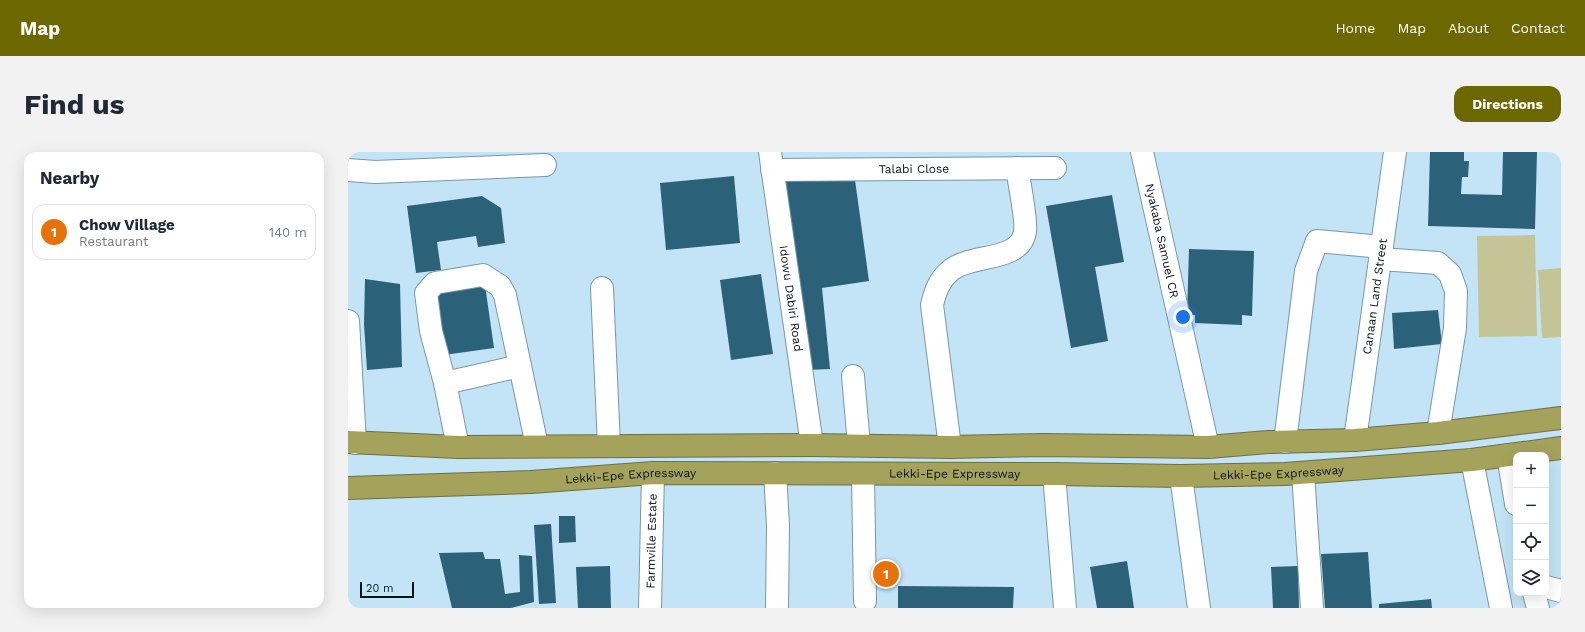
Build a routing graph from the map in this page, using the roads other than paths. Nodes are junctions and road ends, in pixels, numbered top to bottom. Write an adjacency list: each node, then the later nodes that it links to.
1 (1142, 152): 25 (street, Nyakaba Samuel CR)
2 (1395, 152): 8 (street, Canaan Land Street)
3 (771, 161): 5 (street, Talabi Close); 19 (street, Idowu Dabiri Road)
4 (545, 165): 7 (street)
5 (1017, 168): 6 (street, Talabi Close); 24 (street)
6 (1055, 168)
7 (348, 170)
8 (1381, 253): 15 (street); 16 (street, Canaan Land Street); 18 (street)
9 (602, 288): 22 (street)
10 (348, 321): 17 (street)
11 (520, 366): 13 (street); 13 (street); 21 (street)
12 (853, 376): 20 (street)
13 (445, 383): 23 (street)
14 (1561, 418): 15 (highway)
15 (1438, 433): 16 (highway)
16 (1355, 440): 18 (highway)
17 (352, 442): 23 (highway)
18 (1285, 442): 25 (highway)
19 (812, 445): 20 (highway); 22 (highway)
20 (859, 445): 24 (highway)
21 (537, 446): 22 (highway); 23 (highway)
22 (609, 446)
23 (458, 447)
24 (950, 447): 25 (highway)
25 (1208, 447)
26 (1561, 448): 27 (highway, Lekki-Epe Expressway)
27 (1508, 455): 28 (highway, Lekki-Epe Expressway); 36 (street)
28 (1472, 460): 31 (highway, Lekki-Epe Expressway); 46 (street)
29 (653, 473): 30 (highway, Lekki-Epe Expressway); 35 (highway, Lekki-Epe Expressway); 41 (street, Farmville Estate)
30 (775, 473): 32 (highway, Lekki-Epe Expressway); 42 (street)
31 (1302, 473): 34 (highway, Lekki-Epe Expressway); 45 (street)
32 (863, 474): 33 (highway, Lekki-Epe Expressway); 40 (street)
33 (1054, 474): 34 (highway, Lekki-Epe Expressway); 43 (street)
34 (1182, 476): 44 (street)
35 (348, 488)
36 (1513, 488)
37 (1549, 588): 38 (street)
38 (1561, 591)
39 (1535, 596): 47 (street)
40 (865, 601)
41 (650, 608)
42 (777, 608)
43 (1065, 608)
44 (1199, 608)
45 (1312, 608)
46 (1501, 608)
47 (1538, 608)

